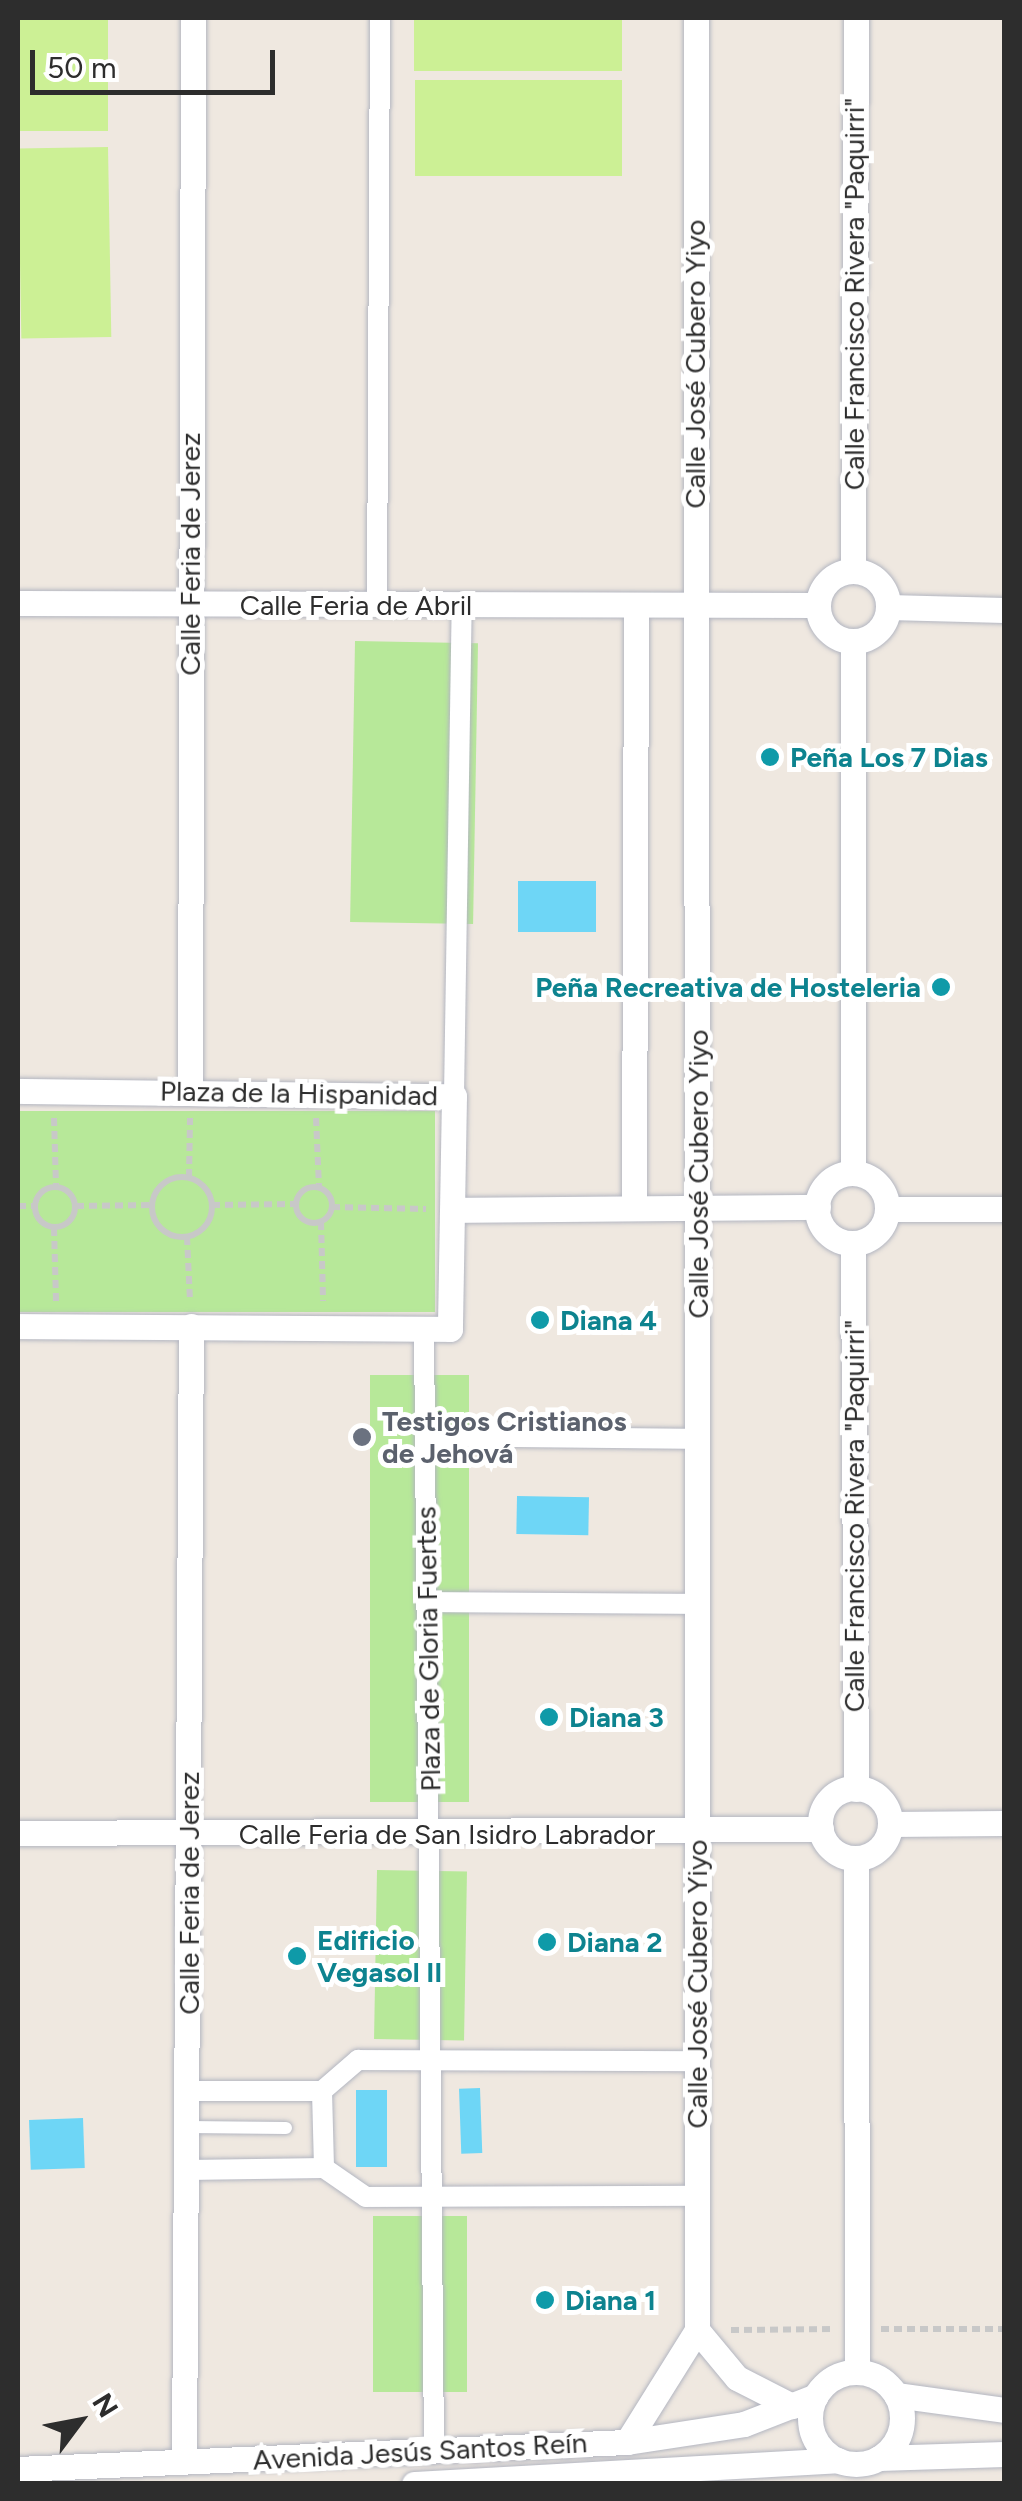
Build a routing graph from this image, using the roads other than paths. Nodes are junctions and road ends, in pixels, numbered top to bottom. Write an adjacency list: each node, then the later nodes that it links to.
1 (193, 18): 7 (street, Calle Feria de Jerez)
2 (380, 18): 8 (street)
3 (696, 18): 11 (street, Calle José Cubero Yiyo)
4 (856, 18): 5 (street, Calle Francisco Rivera "Paquirri")
5 (853, 571): 12 (street); 13 (street)
6 (18, 604): 7 (street, Calle Feria de Abril)
7 (189, 605): 8 (street, Calle Feria de Abril); 17 (street, Calle Feria de Jerez)
8 (377, 606): 9 (street, Calle Feria de Abril)
9 (462, 606): 10 (street, Calle Feria de Abril); 18 (street)
10 (636, 606): 11 (street, Calle Feria de Abril); 20 (street)
11 (694, 606): 12 (street, Calle Feria de Abril); 21 (street, Calle José Cubero Yiyo)
12 (818, 606): 15 (street)
13 (888, 607): 14 (street); 15 (street)
14 (1004, 610)
15 (853, 641): 19 (street)
16 (18, 1090): 17 (street, Plaza de la Hispanidad)
17 (190, 1090): 18 (street, Plaza de la Hispanidad)
18 (454, 1096): 25 (street, Plaza de la Hispanidad)
19 (853, 1173): 22 (street); 23 (street)
20 (634, 1207): 21 (street); 25 (street)
21 (697, 1207): 22 (street); 31 (street, Calle José Cubero Yiyo)
22 (818, 1207): 26 (street)
23 (887, 1209): 24 (street); 26 (street)
24 (1004, 1209)
25 (452, 1210): 29 (street, Plaza de la Hispanidad)
26 (853, 1243): 34 (street, Calle Francisco Rivera "Paquirri")
27 (18, 1326): 28 (street)
28 (191, 1326): 29 (street); 40 (street, Calle Feria de Jerez)
29 (424, 1328): 30 (street, Plaza de Gloria Fuertes)
30 (426, 1436): 31 (street); 32 (street, Plaza de Gloria Fuertes)
31 (700, 1440): 33 (street, Calle José Cubero Yiyo)
32 (428, 1602): 33 (street); 41 (street, Plaza de Gloria Fuertes)
33 (698, 1604): 39 (street, Calle José Cubero Yiyo)
34 (856, 1788): 36 (street); 37 (street)
35 (1004, 1823): 36 (street)
36 (890, 1824): 42 (street)
37 (821, 1829): 39 (street, Calle Feria de San Isidro Labrador); 42 (street)
38 (18, 1833): 40 (street, Calle Feria de San Isidro Labrador)
39 (697, 1833): 41 (street, Calle Feria de San Isidro Labrador); 44 (street, Calle José Cubero Yiyo)
40 (190, 1834): 41 (street, Calle Feria de San Isidro Labrador); 45 (street, Calle Feria de Jerez)
41 (430, 1834): 43 (street, Plaza de Gloria Fuertes)
42 (856, 1858): 54 (street)
43 (432, 2060): 44 (street); 46 (street); 52 (street, Plaza de Gloria Fuertes)
44 (697, 2060): 51 (street, Calle José Cubero Yiyo)
45 (187, 2091): 46 (street); 47 (street, Calle Feria de Jerez)
46 (322, 2091): 49 (street)
47 (187, 2127): 48 (lane); 50 (street, Calle Feria de Jerez)
48 (286, 2128)
49 (324, 2168): 50 (street); 52 (street)
50 (187, 2170): 63 (street, Calle Feria de Jerez)
51 (697, 2196): 52 (street); 53 (street, Calle José Cubero Yiyo)
52 (434, 2197): 59 (street, Plaza de Gloria Fuertes)
53 (697, 2330): 56 (street); 58 (street)
54 (858, 2372): 55 (street); 56 (street)
55 (896, 2395): 57 (street); 61 (street)
56 (804, 2401): 58 (street, Avenida Jesús Santos Reín); 62 (street)
57 (1004, 2410)
58 (626, 2442): 59 (street, Avenida Jesús Santos Reín)
59 (434, 2450): 63 (street, Avenida Jesús Santos Reín)
60 (1004, 2454): 61 (street)
61 (879, 2458): 62 (street)
62 (838, 2460): 65 (street, Avenida Jesús Santos Reín)
63 (184, 2461): 64 (street, Avenida Jesús Santos Reín)
64 (18, 2469)
65 (414, 2484)

